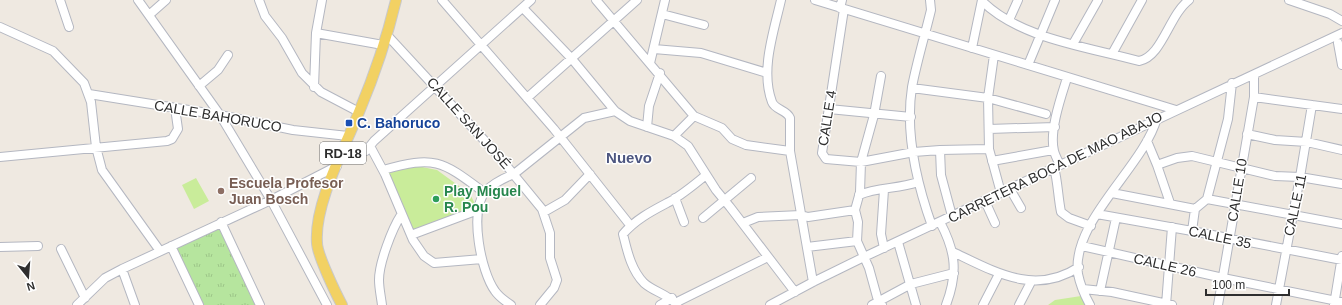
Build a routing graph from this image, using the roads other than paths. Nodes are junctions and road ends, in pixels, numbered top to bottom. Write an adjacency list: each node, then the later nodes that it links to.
1 (60, 0): 30 (street)
2 (138, 0): 24 (street)
3 (166, 0): 24 (street)
4 (259, 0): 58 (street)
5 (322, 0): 32 (street)
6 (396, 0): 35 (main road, RD-18)
7 (442, 0): 38 (street)
8 (531, 0): 23 (street)
9 (596, 0): 27 (street)
10 (637, 0): 27 (street)
11 (665, 0): 25 (street)
12 (781, 0): 51 (street)
13 (815, 0): 22 (street)
14 (930, 0): 34 (street)
15 (1018, 0): 26 (street)
16 (1055, 0): 36 (street)
17 (1098, 0): 39 (street)
18 (1142, 0): 43 (street)
19 (1189, 0): 43 (street)
20 (1289, 0): 28 (street)
21 (982, 1): 26 (street); 41 (street)
22 (842, 6): 34 (street); 66 (street, CALLE 4)
23 (523, 8): 38 (street); 46 (street)
24 (149, 14): 56 (street)
25 (662, 14): 29 (street); 42 (street)
26 (1009, 20): 36 (street)
27 (614, 21): 46 (street); 47 (street)
28 (1342, 21)
29 (704, 25)
30 (69, 27)
31 (0, 28): 60 (street)
32 (316, 33): 40 (street); 58 (street)
33 (1342, 33): 52 (street, CARRETERA BOCA DE MAO ABAJO)
34 (926, 34): 41 (street); 59 (street)
35 (387, 35): 40 (main road, RD-18); 57 (street, CALLE SAN JOSÉ)
36 (1040, 35): 39 (street); 49 (street)
37 (1338, 43): 48 (street)
38 (481, 44): 57 (street); 62 (street)
39 (1073, 44): 43 (street)
40 (383, 45): 70 (main road, RD-18)
41 (972, 48): 45 (street)
42 (654, 49): 47 (street); 51 (street)
43 (1112, 54)
44 (228, 55): 56 (street)
45 (994, 55): 49 (street); 63 (street)
46 (572, 60): 62 (street); 69 (street)
47 (650, 63): 50 (street)
48 (1342, 64)
49 (1028, 66): 54 (street)
50 (660, 73): 74 (street); 77 (street)
51 (767, 73): 93 (street)
52 (1254, 75): 55 (street, CARRETERA BOCA DE MAO ABAJO); 61 (street, CALLE 10)
53 (881, 76): 73 (street)
54 (1067, 78): 68 (street); 78 (street)
55 (1232, 83): 68 (street, CARRETERA BOCA DE MAO ABAJO); 97 (street)
56 (199, 86): 72 (street)
57 (436, 86): 86 (street); 104 (street, CALLE SAN JOSÉ)
58 (314, 87): 70 (street)
59 (912, 88): 63 (street); 75 (street)
60 (89, 94): 65 (street, CALLE BAHORUCO); 87 (street)
61 (1254, 97): 64 (street); 80 (street, CALLE 10)
62 (527, 98): 83 (street)
63 (988, 98): 71 (street); 79 (street)
64 (1312, 105): 67 (street); 85 (street, CALLE 11)
65 (175, 108): 72 (street, CALLE BAHORUCO); 87 (street)
66 (830, 109): 73 (street); 98 (street, CALLE 4)
67 (1342, 109)
68 (1176, 110): 76 (street, CARRETERA BOCA DE MAO ABAJO)
69 (615, 111): 77 (street); 83 (street)
70 (359, 112): 81 (main road, RD-18)
71 (1046, 114)
72 (220, 115): 81 (street, CALLE BAHORUCO); 119 (street)
73 (874, 115): 75 (street); 98 (street)
74 (694, 116): 82 (street); 93 (street)
75 (911, 117): 94 (street)
76 (1157, 118): 84 (street); 101 (street, CARRETERA BOCA DE MAO ABAJO)
77 (647, 127): 82 (street)
78 (1055, 127): 79 (street); 91 (street)
79 (988, 129): 88 (street)
80 (1247, 134): 85 (street); 102 (street, CALLE 10)
81 (348, 136): 89 (main road, RD-18)
82 (674, 136): 106 (street)
83 (561, 138): 104 (street); 105 (street)
84 (1147, 141): 99 (street); 115 (street)
85 (1307, 142): 92 (street); 107 (street, CALLE 11)
86 (370, 146): 89 (street); 103 (street)
87 (96, 147): 95 (street); 159 (street)
88 (989, 149): 90 (street, CALLE 4); 96 (street)
89 (343, 150): 100 (main road, RD-18)
90 (940, 150): 94 (street, CALLE 4); 133 (street)
91 (1054, 150): 96 (street); 101 (street)
92 (1342, 150)
93 (790, 151): 131 (street)
94 (914, 152): 98 (street, CALLE 4); 109 (street)
95 (0, 157)
96 (992, 161): 114 (street)
97 (1217, 161): 99 (street); 102 (street); 118 (street)
98 (861, 162): 116 (street)
99 (1157, 164): 122 (street)
100 (337, 166): 119 (street); 187 (main road, RD-18)
101 (1057, 166): 111 (street, CARRETERA BOCA DE MAO ABAJO); 144 (street)
102 (1241, 167): 107 (street); 123 (street, CALLE 10)
103 (383, 170): 113 (street); 130 (street)
104 (514, 174): 113 (street); 128 (street, CALLE SAN JOSÉ)
105 (590, 174): 128 (street); 142 (street)
106 (706, 175): 117 (street); 120 (street)
107 (1300, 177): 110 (street); 132 (street, CALLE 11)
108 (751, 178): 120 (street)
109 (918, 182): 112 (street); 143 (street)
110 (1342, 184)
111 (1010, 189): 114 (street, CARRETERA BOCA DE MAO ABAJO); 124 (street)
112 (884, 190): 116 (street); 156 (street)
113 (485, 193): 126 (street)
114 (1001, 193): 121 (street, CARRETERA BOCA DE MAO ABAJO)
115 (1112, 193): 122 (street); 129 (street)
116 (859, 195): 127 (street)
117 (675, 198): 137 (street); 142 (street)
118 (1207, 199): 123 (street); 125 (street)
119 (271, 200): 136 (street); 186 (street)
120 (724, 200): 134 (street); 139 (street)
121 (985, 201): 133 (street, CARRETERA BOCA DE MAO ABAJO); 140 (street)
122 (1170, 203): 125 (street)
123 (1235, 204): 132 (street); 148 (street, CALLE 10)
124 (1021, 208)
125 (1195, 209): 146 (street)
126 (478, 210): 147 (street); 165 (street)
127 (855, 210): 131 (street); 149 (street)
128 (544, 212): 190 (street, CALLE SAN JOSÉ)
129 (1097, 214): 135 (street, CALLE 35); 144 (street)
130 (401, 215): 147 (street); 188 (street)
131 (801, 215): 139 (street); 155 (street)
132 (1293, 215): 141 (street); 158 (street, CALLE 11)
133 (952, 216): 138 (street, CARRETERA BOCA DE MAO ABAJO)
134 (703, 218)
135 (1116, 218): 145 (street, CALLE 35); 161 (street)
136 (221, 222): 152 (street); 185 (street)
137 (684, 222)
138 (940, 222): 143 (street, CARRETERA BOCA DE MAO ABAJO); 160 (street)
139 (743, 223): 162 (street)
140 (995, 223)
141 (1342, 224)
142 (630, 225): 180 (street)
143 (932, 226): 150 (street, CARRETERA BOCA DE MAO ABAJO)
144 (1091, 226): 153 (street)
145 (1172, 227): 146 (street, CALLE 35); 167 (street)
146 (1192, 231): 148 (street, CALLE 35)
147 (411, 235): 165 (street)
148 (1230, 239): 158 (street, CALLE 35); 171 (street, CALLE 10)
149 (857, 241): 155 (street); 163 (street)
150 (898, 242): 156 (street, CARRETERA BOCA DE MAO ABAJO); 174 (street)
151 (38, 246): 154 (street)
152 (171, 246): 159 (street); 184 (street)
153 (1082, 246): 161 (street, CALLE 26); 166 (street)
154 (0, 247)
155 (807, 247): 172 (street)
156 (884, 248): 163 (street, CARRETERA BOCA DE MAO ABAJO)
157 (61, 249): 179 (street)
158 (1285, 250): 164 (street, CALLE 35); 176 (street, CALLE 11)
159 (160, 251): 168 (street)
160 (953, 252): 169 (street); 170 (street)
161 (1108, 252): 167 (street, CALLE 26); 177 (street)
162 (768, 257): 178 (street); 180 (street)
163 (864, 257): 172 (street, CARRETERA BOCA DE MAO ABAJO); 181 (street)
164 (1342, 258): 182 (street)
165 (482, 259): 189 (street)
166 (1079, 267): 173 (street); 175 (street)
167 (1169, 267): 171 (street, CALLE 26); 199 (street)
168 (122, 269): 179 (street); 183 (street)
169 (954, 273): 174 (street); 195 (street)
170 (999, 274): 173 (street); 196 (street)
171 (1223, 278): 176 (street, CALLE 26); 200 (street, CALLE 10)
172 (813, 282): 178 (street, CARRETERA BOCA DE MAO ABAJO)
173 (1031, 282): 197 (street)
174 (911, 284): 181 (street); 194 (street)
175 (1083, 289): 177 (street); 198 (street)
176 (1278, 290): 182 (street, CALLE 26); 201 (street, CALLE 11)
177 (1100, 291): 199 (street)
178 (795, 292): 192 (street, CARRETERA BOCA DE MAO ABAJO)
179 (81, 302)
180 (675, 302): 191 (street)
181 (881, 303): 193 (street)
182 (1337, 303)
183 (132, 304)
184 (199, 305)
185 (260, 305)
186 (327, 305)
187 (342, 305)
188 (382, 305)
189 (511, 305)
190 (540, 305)
191 (660, 305)
192 (770, 305)
193 (872, 305)
194 (916, 305)
195 (946, 305)
196 (983, 305)
197 (1020, 305)
198 (1090, 305)
199 (1168, 305)
200 (1218, 305)
201 (1276, 305)

